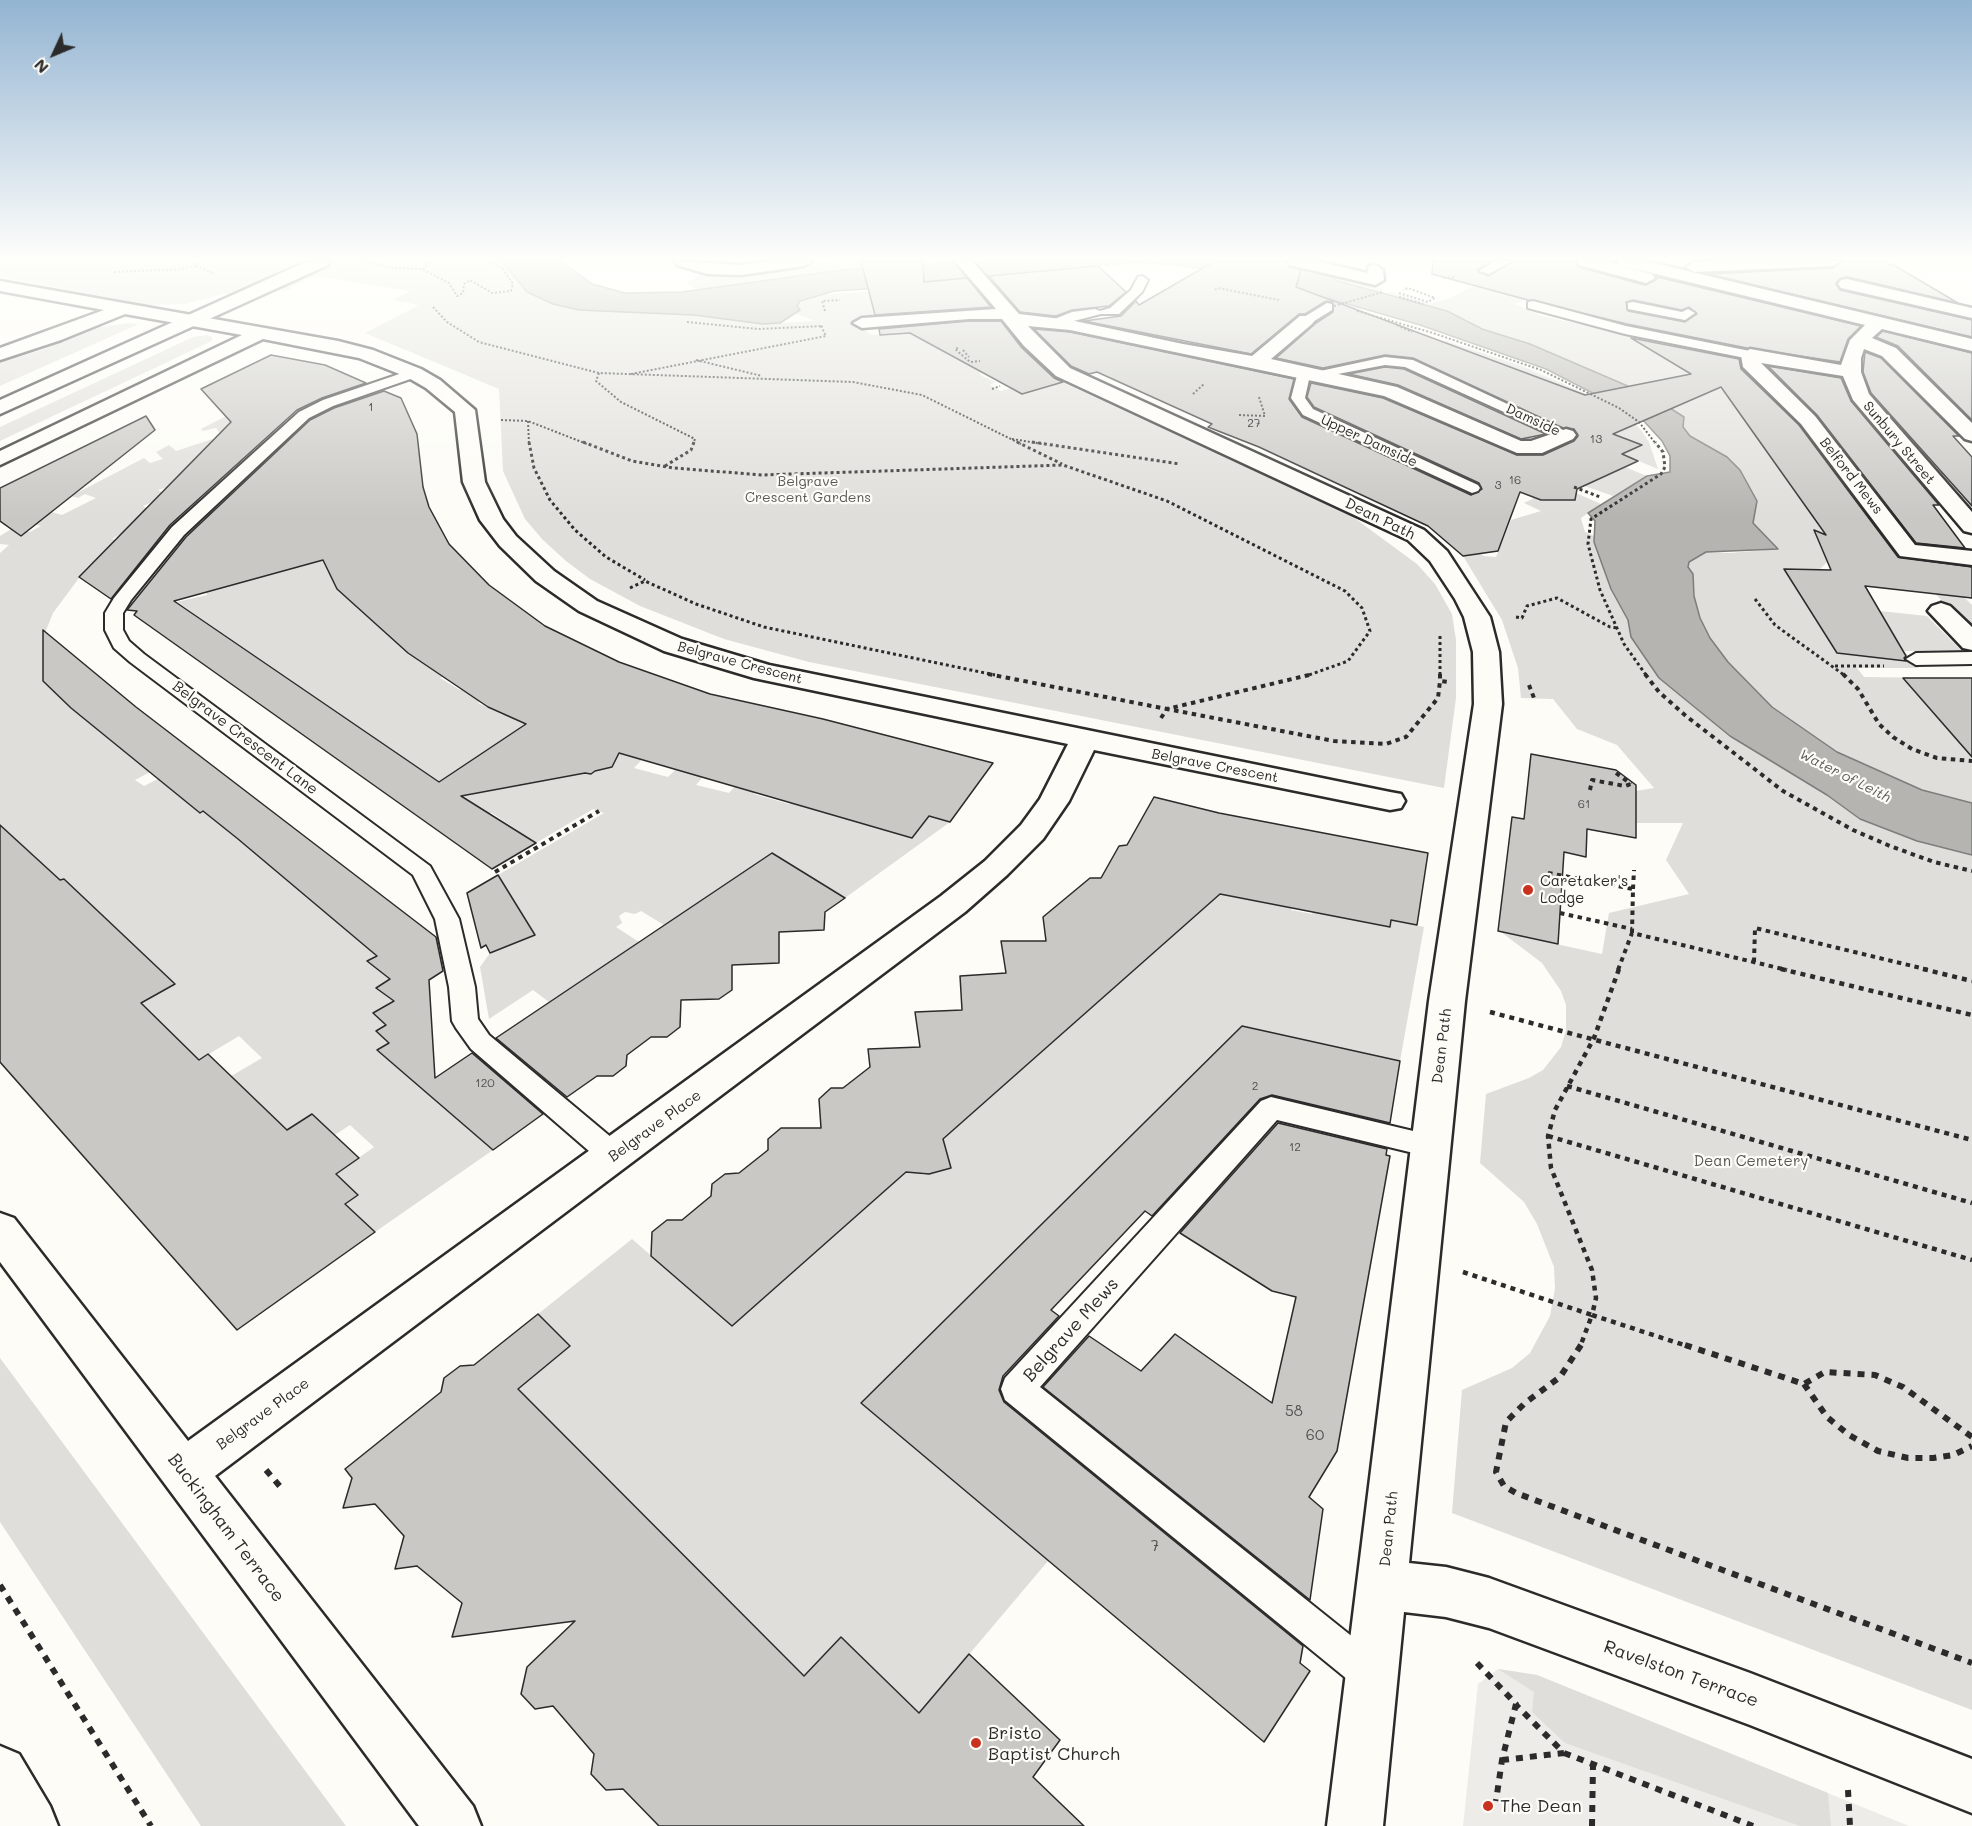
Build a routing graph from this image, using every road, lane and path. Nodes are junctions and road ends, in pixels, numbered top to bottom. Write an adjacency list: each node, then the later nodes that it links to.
1 (23, 346): 16 (street)
2 (134, 346): 31 (street)
3 (234, 346): 39 (street)
4 (330, 346): 24 (street)
5 (495, 346): 25 (path)
6 (770, 346): 19 (path)
7 (1036, 346): 38 (street, Dean Path)
8 (1166, 346): 21 (street, Damside)
9 (1275, 346): 21 (street)
10 (1472, 346): 52 (path)
11 (1706, 346): 17 (lane)
12 (1857, 346): 23 (street)
13 (1874, 346): 36 (street)
14 (961, 349): 15 (path); 18 (path); 20 (path)
15 (948, 351)
16 (0, 354)
17 (1750, 355): 23 (street); 46 (street, Belford Mews)
18 (969, 357)
19 (695, 360): 26 (path); 27 (path)
20 (980, 361)
21 (1256, 362): 22 (street, Damside)
22 (1311, 372): 30 (lane); 35 (lane, Damside); 35 (street, Damside)
23 (1851, 372): 45 (street, Sunbury Street)
24 (414, 373): 33 (street); 82 (lane, Belgrave Crescent Lane)
25 (599, 373): 26 (path); 41 (path)
26 (627, 375): 27 (path)
27 (768, 378): 37 (path)
28 (1000, 386): 29 (path)
29 (992, 389)
30 (1298, 392): 32 (path); 43 (lane, Upper Damside)
31 (0, 408)
32 (1234, 415)
33 (468, 421): 34 (path); 49 (street, Belgrave Crescent)
34 (528, 421): 41 (path); 47 (path)
35 (1566, 435)
36 (1972, 435)
37 (1008, 438): 38 (path); 40 (path)
38 (1187, 448): 81 (street, Dean Path)
39 (0, 459)
40 (1063, 465): 41 (path); 59 (path)
41 (664, 467)
42 (1574, 487): 44 (path)
43 (1472, 488)
44 (1600, 498)
45 (1972, 526)
46 (1972, 558)
47 (645, 581): 49 (path); 59 (path)
48 (1755, 599): 61 (path)
49 (588, 606): 60 (street, Belgrave Crescent)
50 (1941, 611): 54 (street)
51 (1509, 615): 52 (path)
52 (1618, 628): 67 (path)
53 (1440, 635): 57 (path)
54 (1972, 642)
55 (1972, 658): 56 (lane)
56 (1916, 659)
57 (1440, 681)
58 (1440, 686): 59 (path)
59 (1167, 709)
60 (1084, 741): 64 (street, Belgrave Crescent); 82 (street, Belgrave Place)
61 (1972, 761)
62 (1616, 773): 63 (path)
63 (1590, 790)
64 (1390, 801)
65 (599, 811): 68 (path)
66 (1634, 870): 70 (path)
67 (1972, 871)
68 (495, 872)
69 (1548, 873): 70 (path)
70 (1633, 889): 72 (path)
71 (1560, 913): 72 (path)
72 (1632, 931): 73 (path); 77 (path)
73 (1754, 962): 74 (path); 76 (path)
74 (1972, 981)
75 (1483, 1010): 77 (path)
76 (1972, 1015)
77 (1594, 1038): 78 (path); 80 (path)
78 (1567, 1086): 79 (path); 83 (path)
79 (1548, 1136): 85 (path); 87 (path)
80 (1972, 1140)
81 (1430, 1146): 93 (street, Dean Path); 96 (lane, Belgrave Mews)
82 (614, 1156): 91 (street, Belgrave Place)
83 (1972, 1203)
84 (0, 1230): 91 (street, Buckingham Terrace)
85 (1972, 1260)
86 (1460, 1271): 87 (path)
87 (1592, 1315): 88 (path); 95 (path)
88 (1804, 1384): 89 (path); 90 (path)
89 (1972, 1437)
90 (1972, 1446)
91 (183, 1472): 107 (street, Buckingham Terrace)
92 (0, 1585): 106 (path)
93 (1383, 1585): 96 (street, Dean Path); 102 (street, Ravelston Terrace)
94 (1477, 1663): 97 (path)
95 (1972, 1663)
96 (1371, 1675): 108 (street, Dean Path)
97 (1516, 1704): 98 (path); 99 (path)
98 (1564, 1753): 99 (path); 100 (path)
99 (1502, 1760): 103 (path)
100 (1593, 1765): 109 (path); 110 (path)
101 (0, 1773): 105 (street)
102 (1972, 1786)
103 (1496, 1800)
104 (1849, 1801): 111 (path)
105 (30, 1826)
106 (151, 1826)
107 (453, 1826)
108 (1355, 1826)
109 (1592, 1826)
110 (1754, 1826)
111 (1850, 1826)

